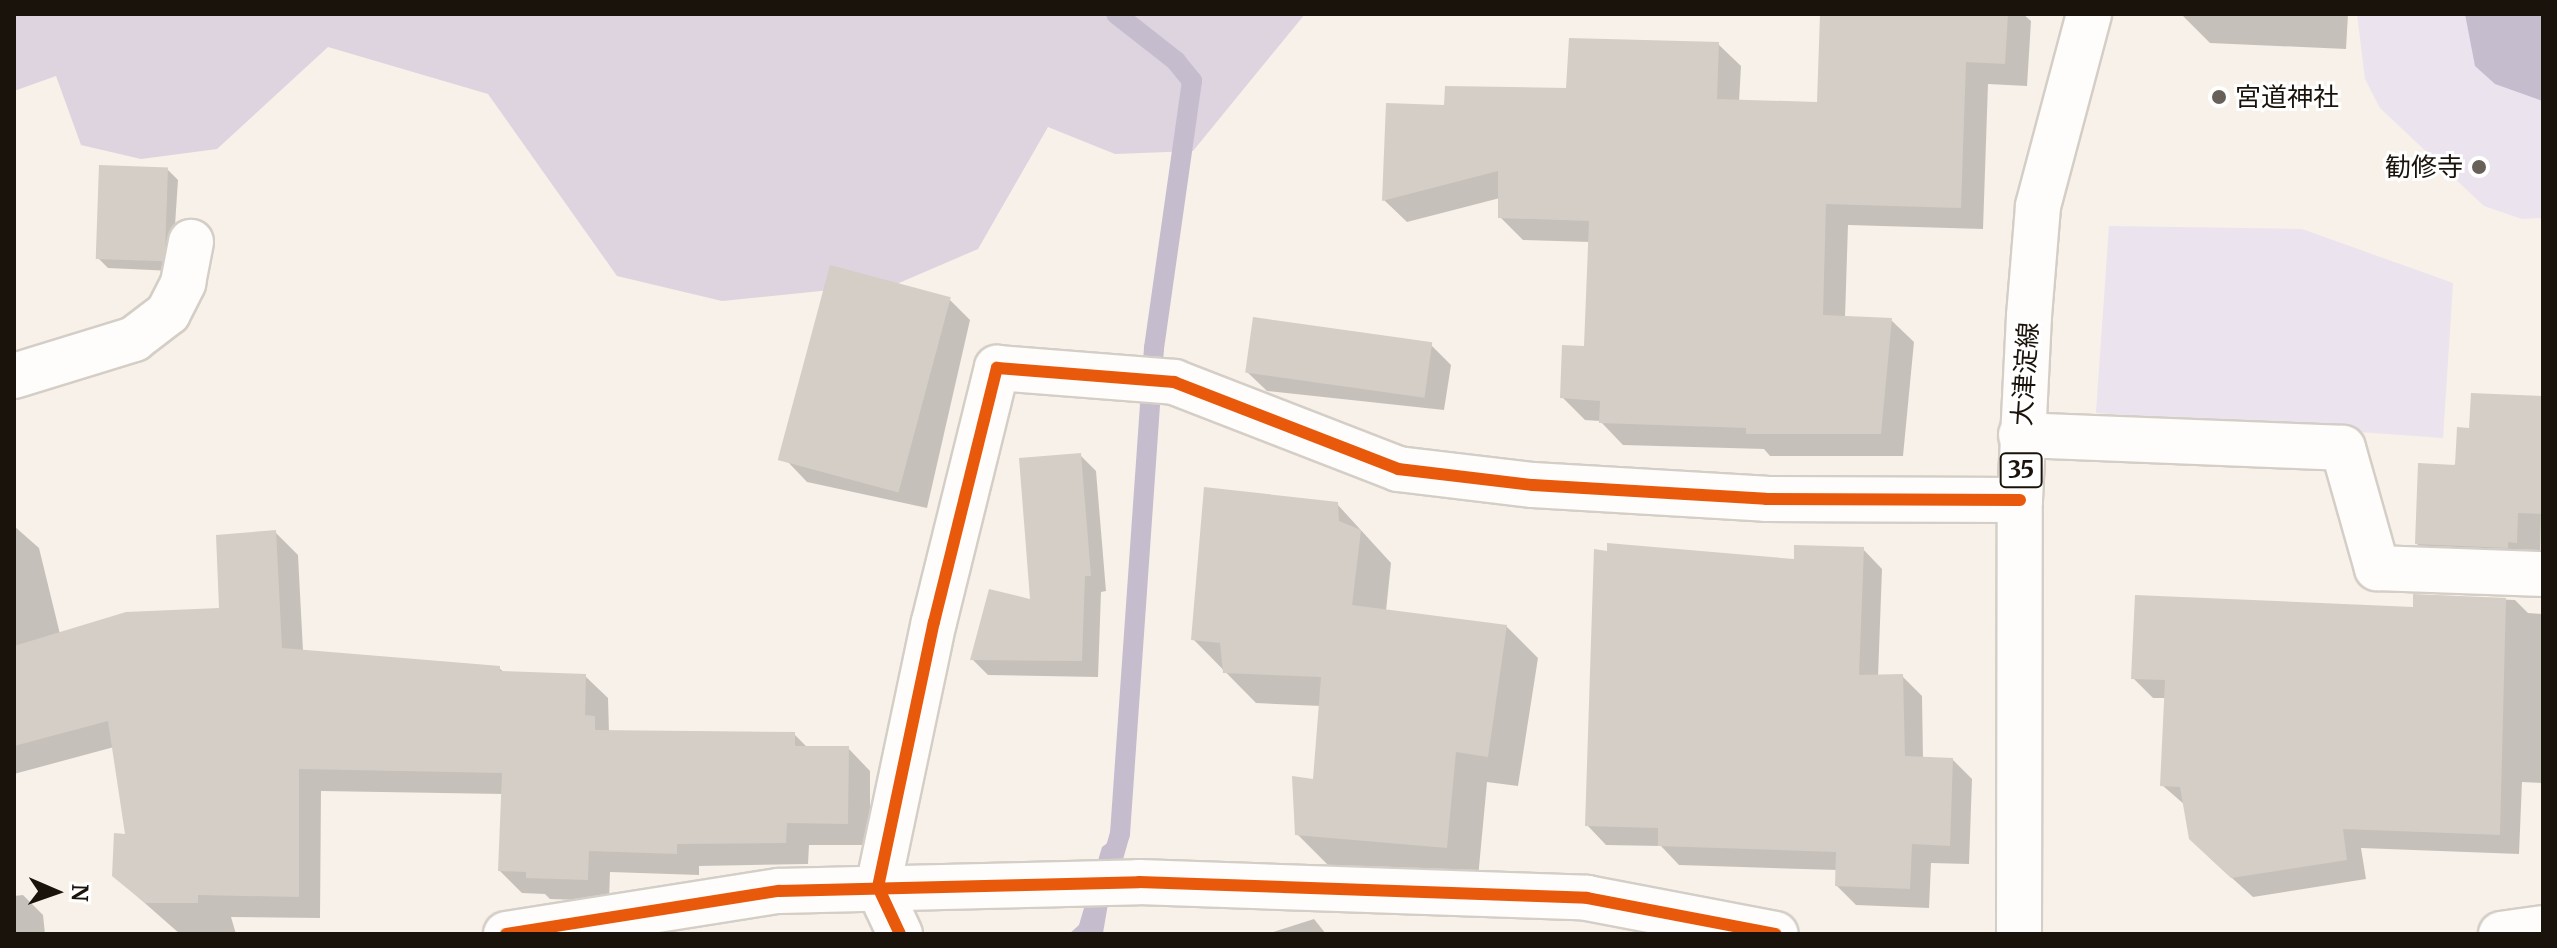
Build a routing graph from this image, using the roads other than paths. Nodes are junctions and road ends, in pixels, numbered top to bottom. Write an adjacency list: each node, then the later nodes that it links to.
1 (2089, 14): 4 (street, 大津淀線 / 35)
2 (191, 242): 3 (street)
3 (14, 376)
4 (2021, 435): 5 (street, 大津淀線 / 35); 6 (street)
5 (2020, 500): 7 (street); 12 (street, 大津淀線 / 35)
6 (2543, 574)
7 (878, 887): 9 (street); 10 (street); 11 (street)
8 (2543, 928): 13 (street)
9 (506, 934)
10 (900, 934)
11 (1776, 934)
12 (2019, 934)
13 (2501, 934)

